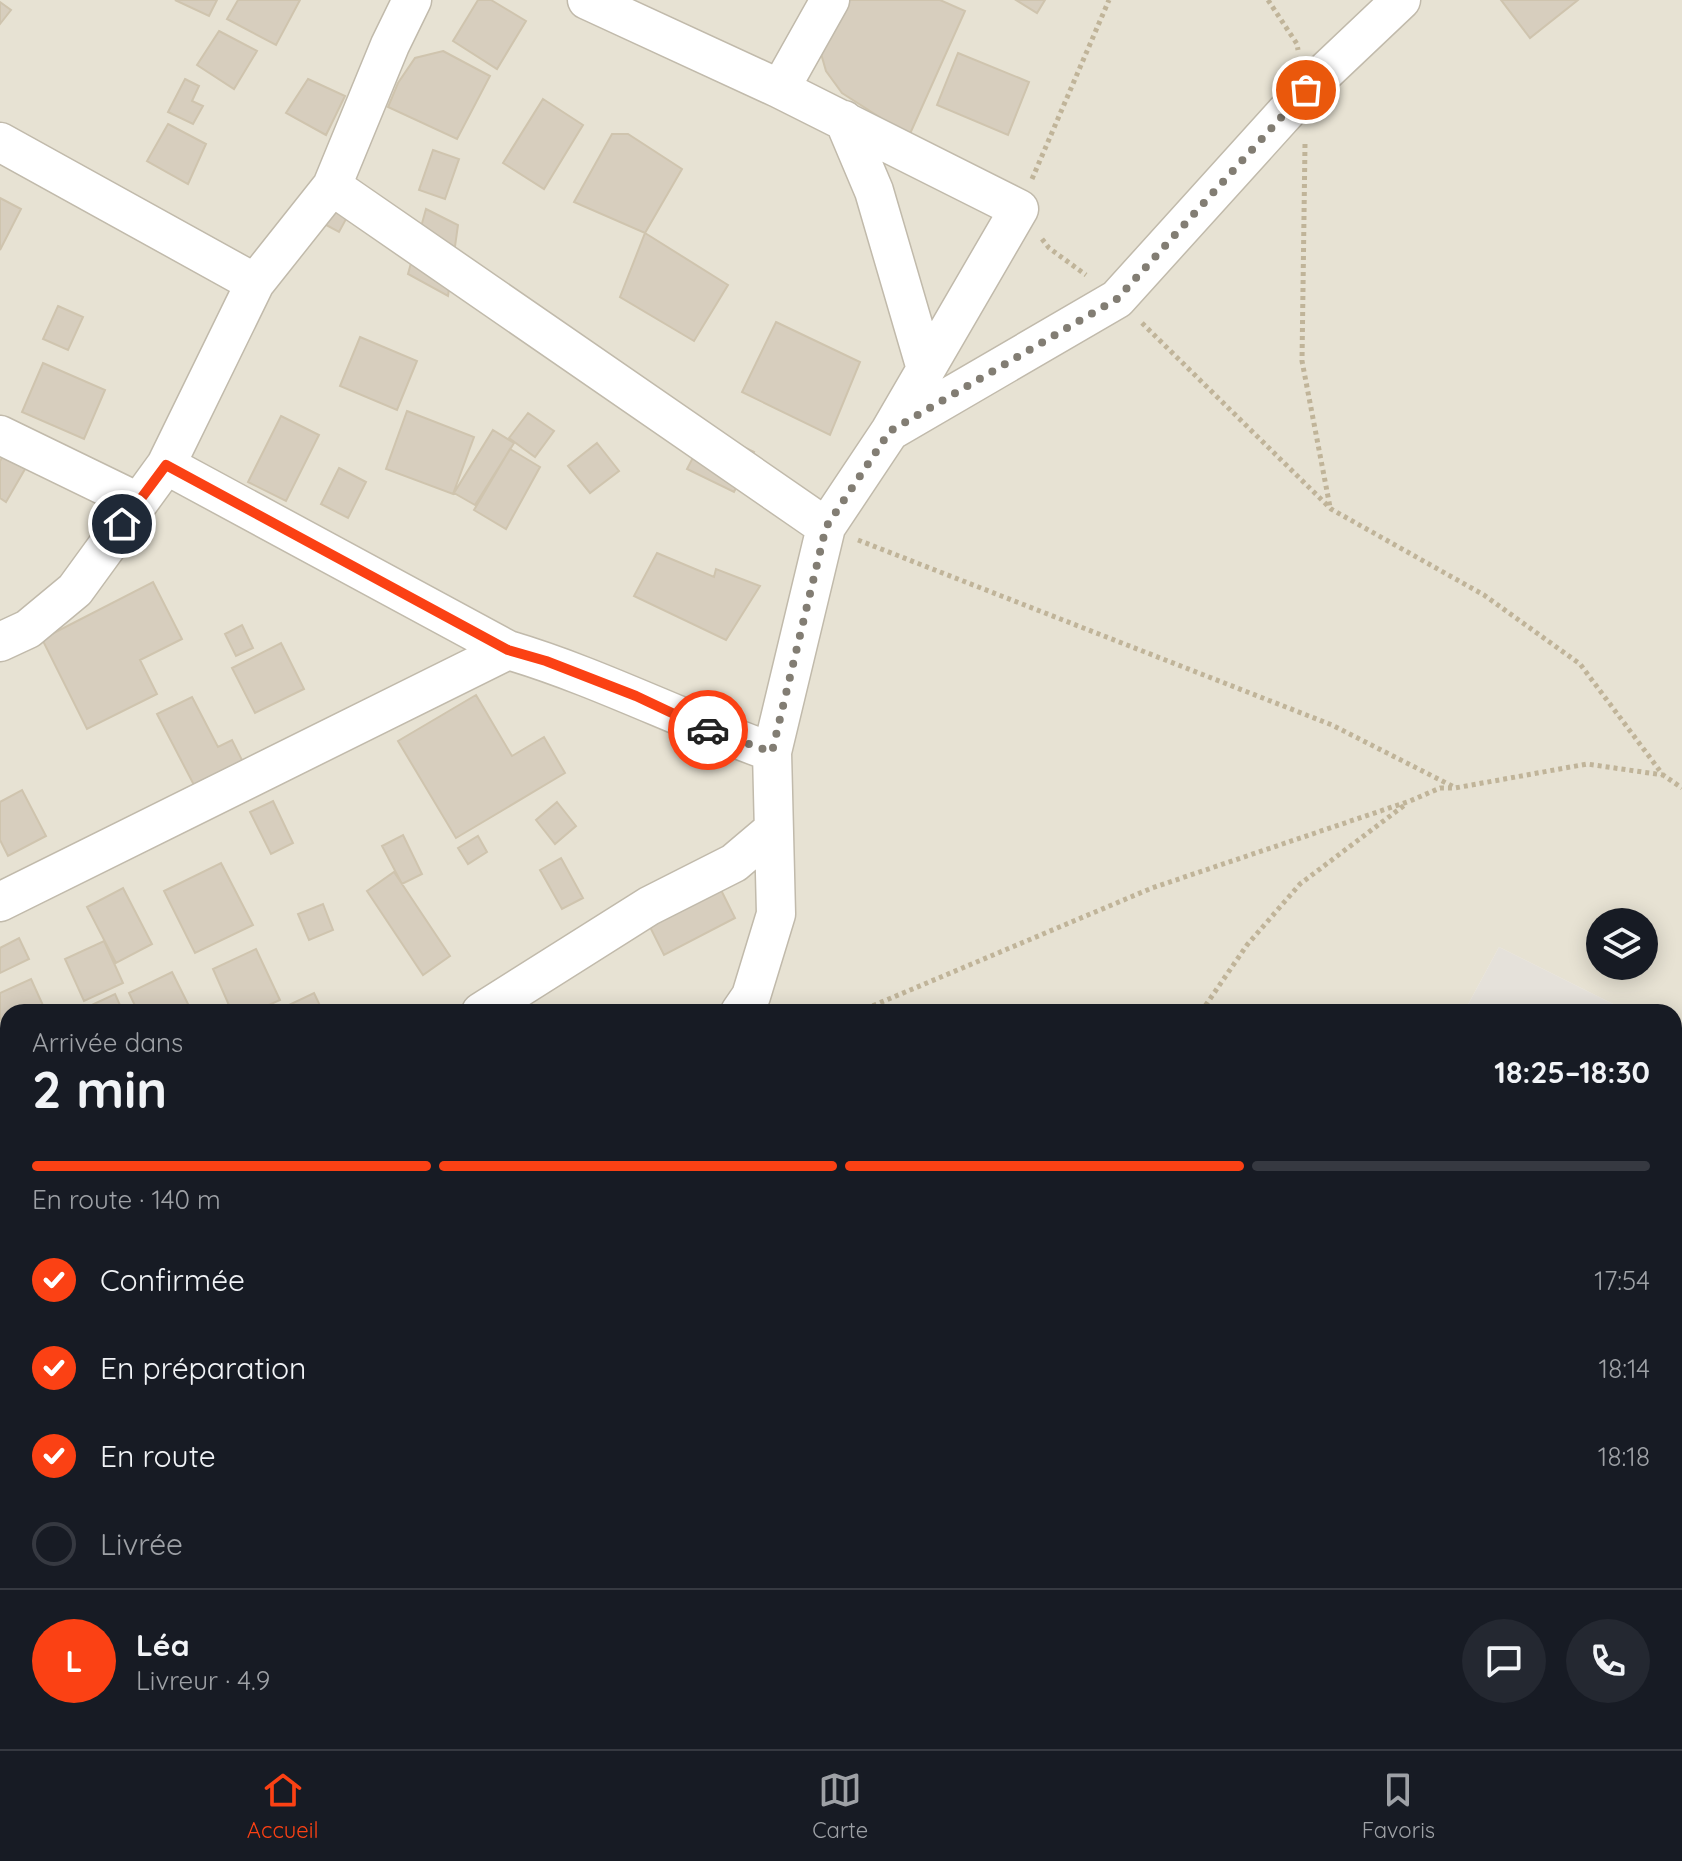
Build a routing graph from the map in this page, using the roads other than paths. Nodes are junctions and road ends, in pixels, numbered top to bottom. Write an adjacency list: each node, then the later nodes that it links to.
1 (412, 0): 8 (street)
2 (587, 0): 5 (street)
3 (830, 0): 5 (street)
4 (1401, 0): 11 (street)
5 (780, 89): 6 (street)
6 (844, 120): 10 (street); 10 (street)
7 (0, 142): 9 (street)
8 (332, 186): 9 (street); 15 (street)
9 (255, 283): 13 (street)
10 (926, 369): 11 (street)
11 (890, 431): 15 (street)
12 (0, 435): 14 (street)
13 (166, 465): 14 (street); 17 (street)
14 (138, 502): 16 (street)
15 (826, 527): 18 (street)
16 (0, 642)
17 (508, 650): 18 (street); 20 (street)
18 (772, 752): 19 (street)
19 (773, 830): 21 (street); 22 (street)
20 (0, 902)
21 (494, 1004)
22 (746, 1004)

